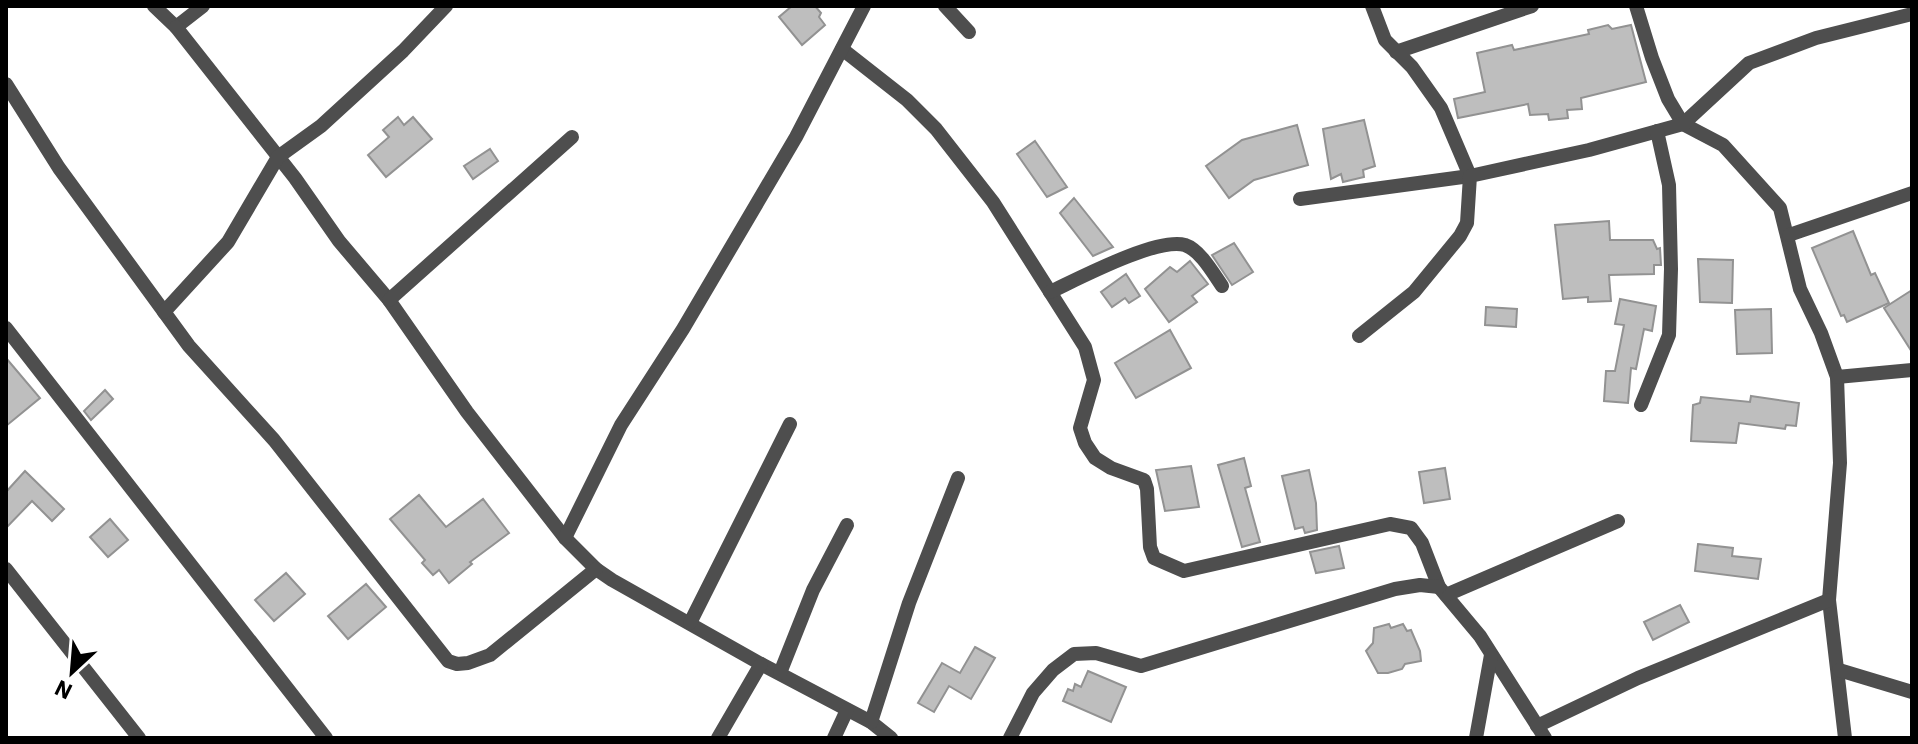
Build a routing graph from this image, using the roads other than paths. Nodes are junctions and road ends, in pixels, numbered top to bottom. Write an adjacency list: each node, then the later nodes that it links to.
1 (154, 6): 10 (street)
2 (203, 6): 10 (street)
3 (446, 6): 18 (street)
4 (945, 6): 11 (street)
5 (1372, 6): 13 (street)
6 (1532, 6): 13 (street)
7 (1636, 6): 15 (street)
8 (857, 10): 12 (street)
9 (1912, 14): 15 (street)
10 (176, 27): 18 (street)
11 (969, 32)
12 (842, 49): 24 (street); 36 (street)
13 (1396, 52): 19 (street)
14 (6, 84): 26 (street)
15 (1683, 124): 16 (street); 22 (street)
16 (1657, 131): 19 (street); 31 (street)
17 (572, 137): 25 (street)
18 (278, 157): 25 (street); 26 (street)
19 (1470, 176): 21 (street); 28 (street)
20 (1912, 193): 22 (street)
21 (1300, 199)
22 (1789, 235): 30 (street)
23 (1222, 286): 24 (street)
24 (1050, 292): 39 (street)
25 (389, 300): 36 (street)
26 (164, 312): 38 (street)
27 (6, 328): 52 (street)
28 (1359, 336)
29 (1912, 370): 30 (street)
30 (1837, 377): 40 (street)
31 (1641, 405)
32 (790, 424): 41 (street)
33 (958, 478): 48 (street)
34 (1618, 521): 39 (street)
35 (847, 525): 45 (street)
36 (565, 538): 38 (street)
37 (6, 569): 51 (street)
38 (596, 569): 41 (street)
39 (1442, 591): 42 (street); 56 (street)
40 (1829, 600): 44 (street); 49 (street)
41 (690, 623): 43 (street)
42 (1491, 655): 49 (street); 57 (street)
43 (761, 664): 45 (street); 53 (street)
44 (1839, 670): 46 (street); 50 (street)
45 (780, 673): 47 (street)
46 (1912, 692)
47 (847, 710): 48 (street); 54 (street)
48 (871, 722): 55 (street)
49 (1541, 732)
50 (1842, 737)
51 (139, 738)
52 (326, 738)
53 (718, 738)
54 (834, 738)
55 (891, 738)
56 (1010, 738)
57 (1476, 738)

